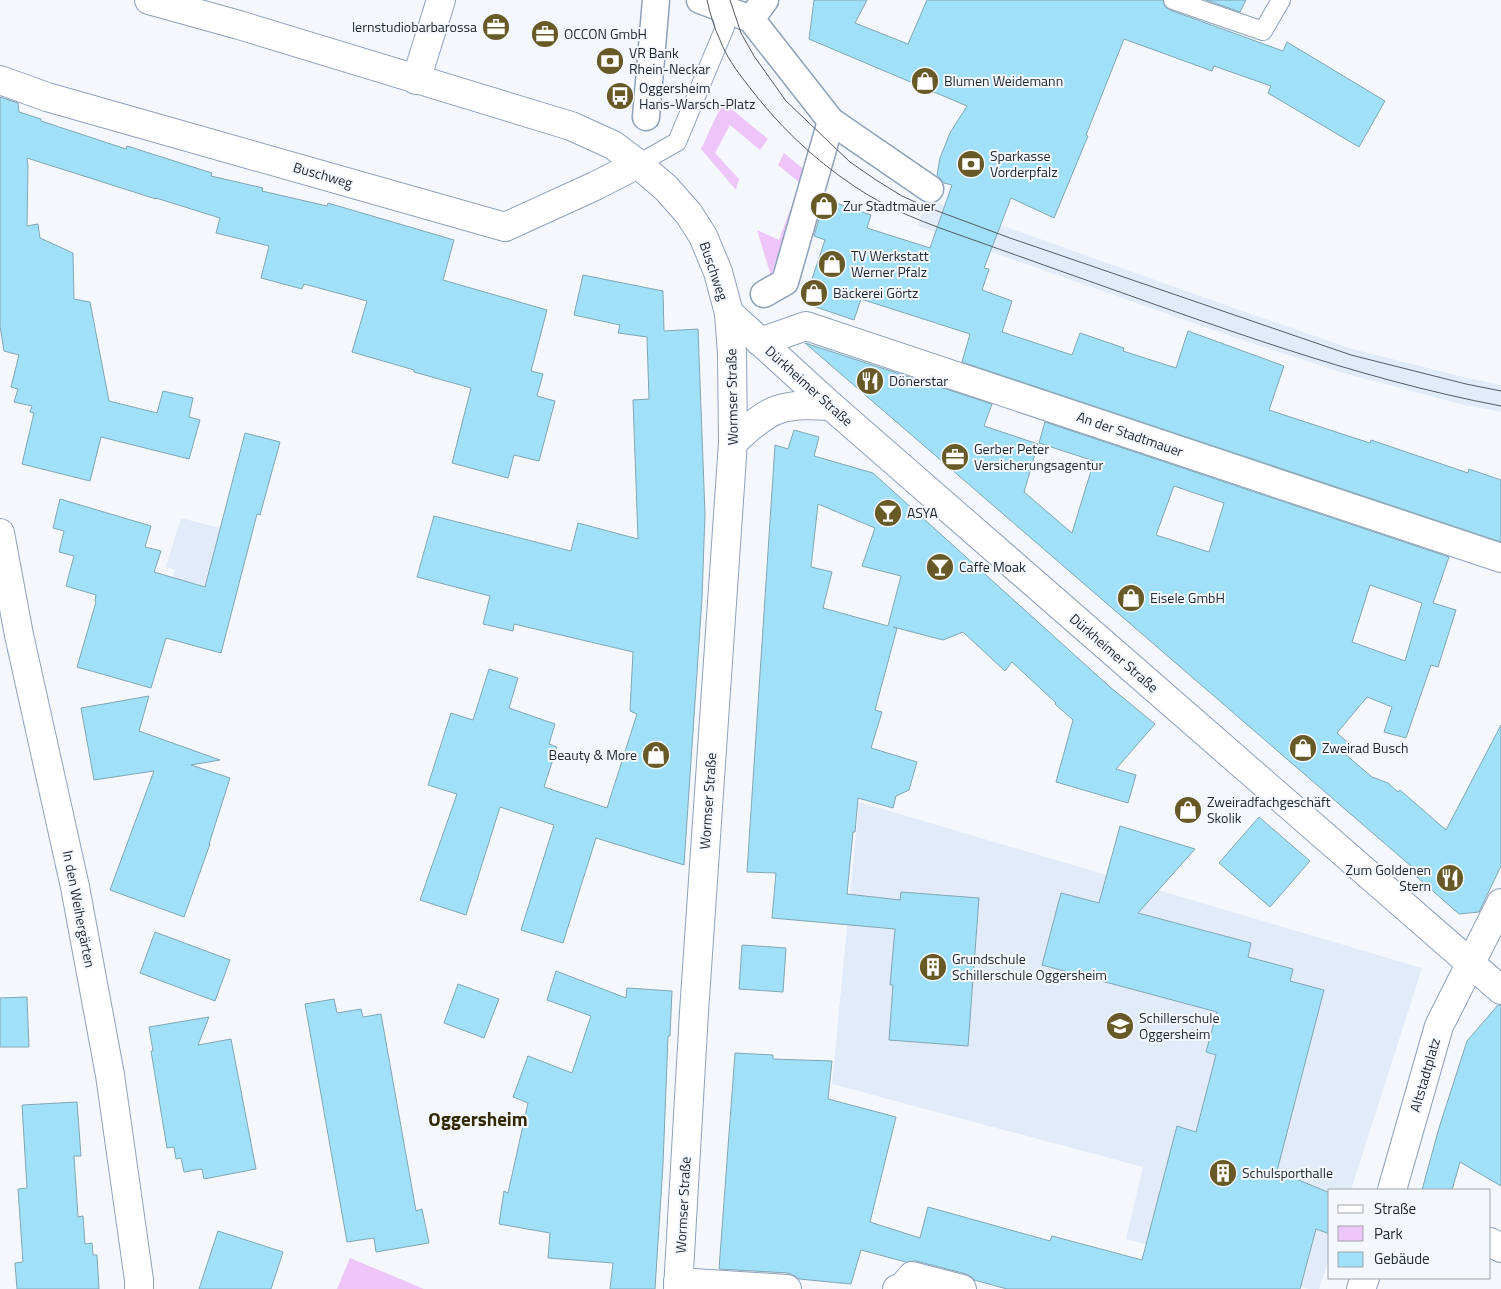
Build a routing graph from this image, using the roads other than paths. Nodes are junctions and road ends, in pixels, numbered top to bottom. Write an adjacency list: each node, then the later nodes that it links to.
1 (149, 0): 9 (street, Buschweg)
2 (441, 0): 9 (street)
3 (656, 0): 10 (street)
4 (1173, 0): 5 (lane)
5 (1281, 0)
6 (712, 2): 7 (street); 12 (lane)
7 (758, 10): 11 (street)
8 (0, 80): 12 (street, Buschweg)
9 (416, 80): 12 (street, Buschweg)
10 (646, 117)
11 (831, 121): 13 (street); 14 (street)
12 (638, 164): 15 (street, Buschweg)
13 (930, 189)
14 (764, 294)
15 (729, 313): 16 (street, Dürkheimer Straße); 18 (street, Wormser Straße)
16 (760, 342): 17 (street, Dürkheimer Straße); 20 (street, An der Stadtmauer)
17 (830, 406): 18 (street); 22 (street, Dürkheimer Straße)
18 (733, 442): 25 (street, Wormser Straße)
19 (0, 533): 26 (street, In den Weihergärten)
20 (1501, 558)
21 (1501, 903): 22 (street, Altstadtplatz)
22 (1470, 963): 23 (street, Dürkheimer Straße); 24 (street, Altstadtplatz)
23 (1501, 990)
24 (1394, 1189)
25 (678, 1285): 27 (street)
26 (139, 1289)
27 (787, 1289)
28 (900, 1289): 29 (street)
29 (962, 1289)

